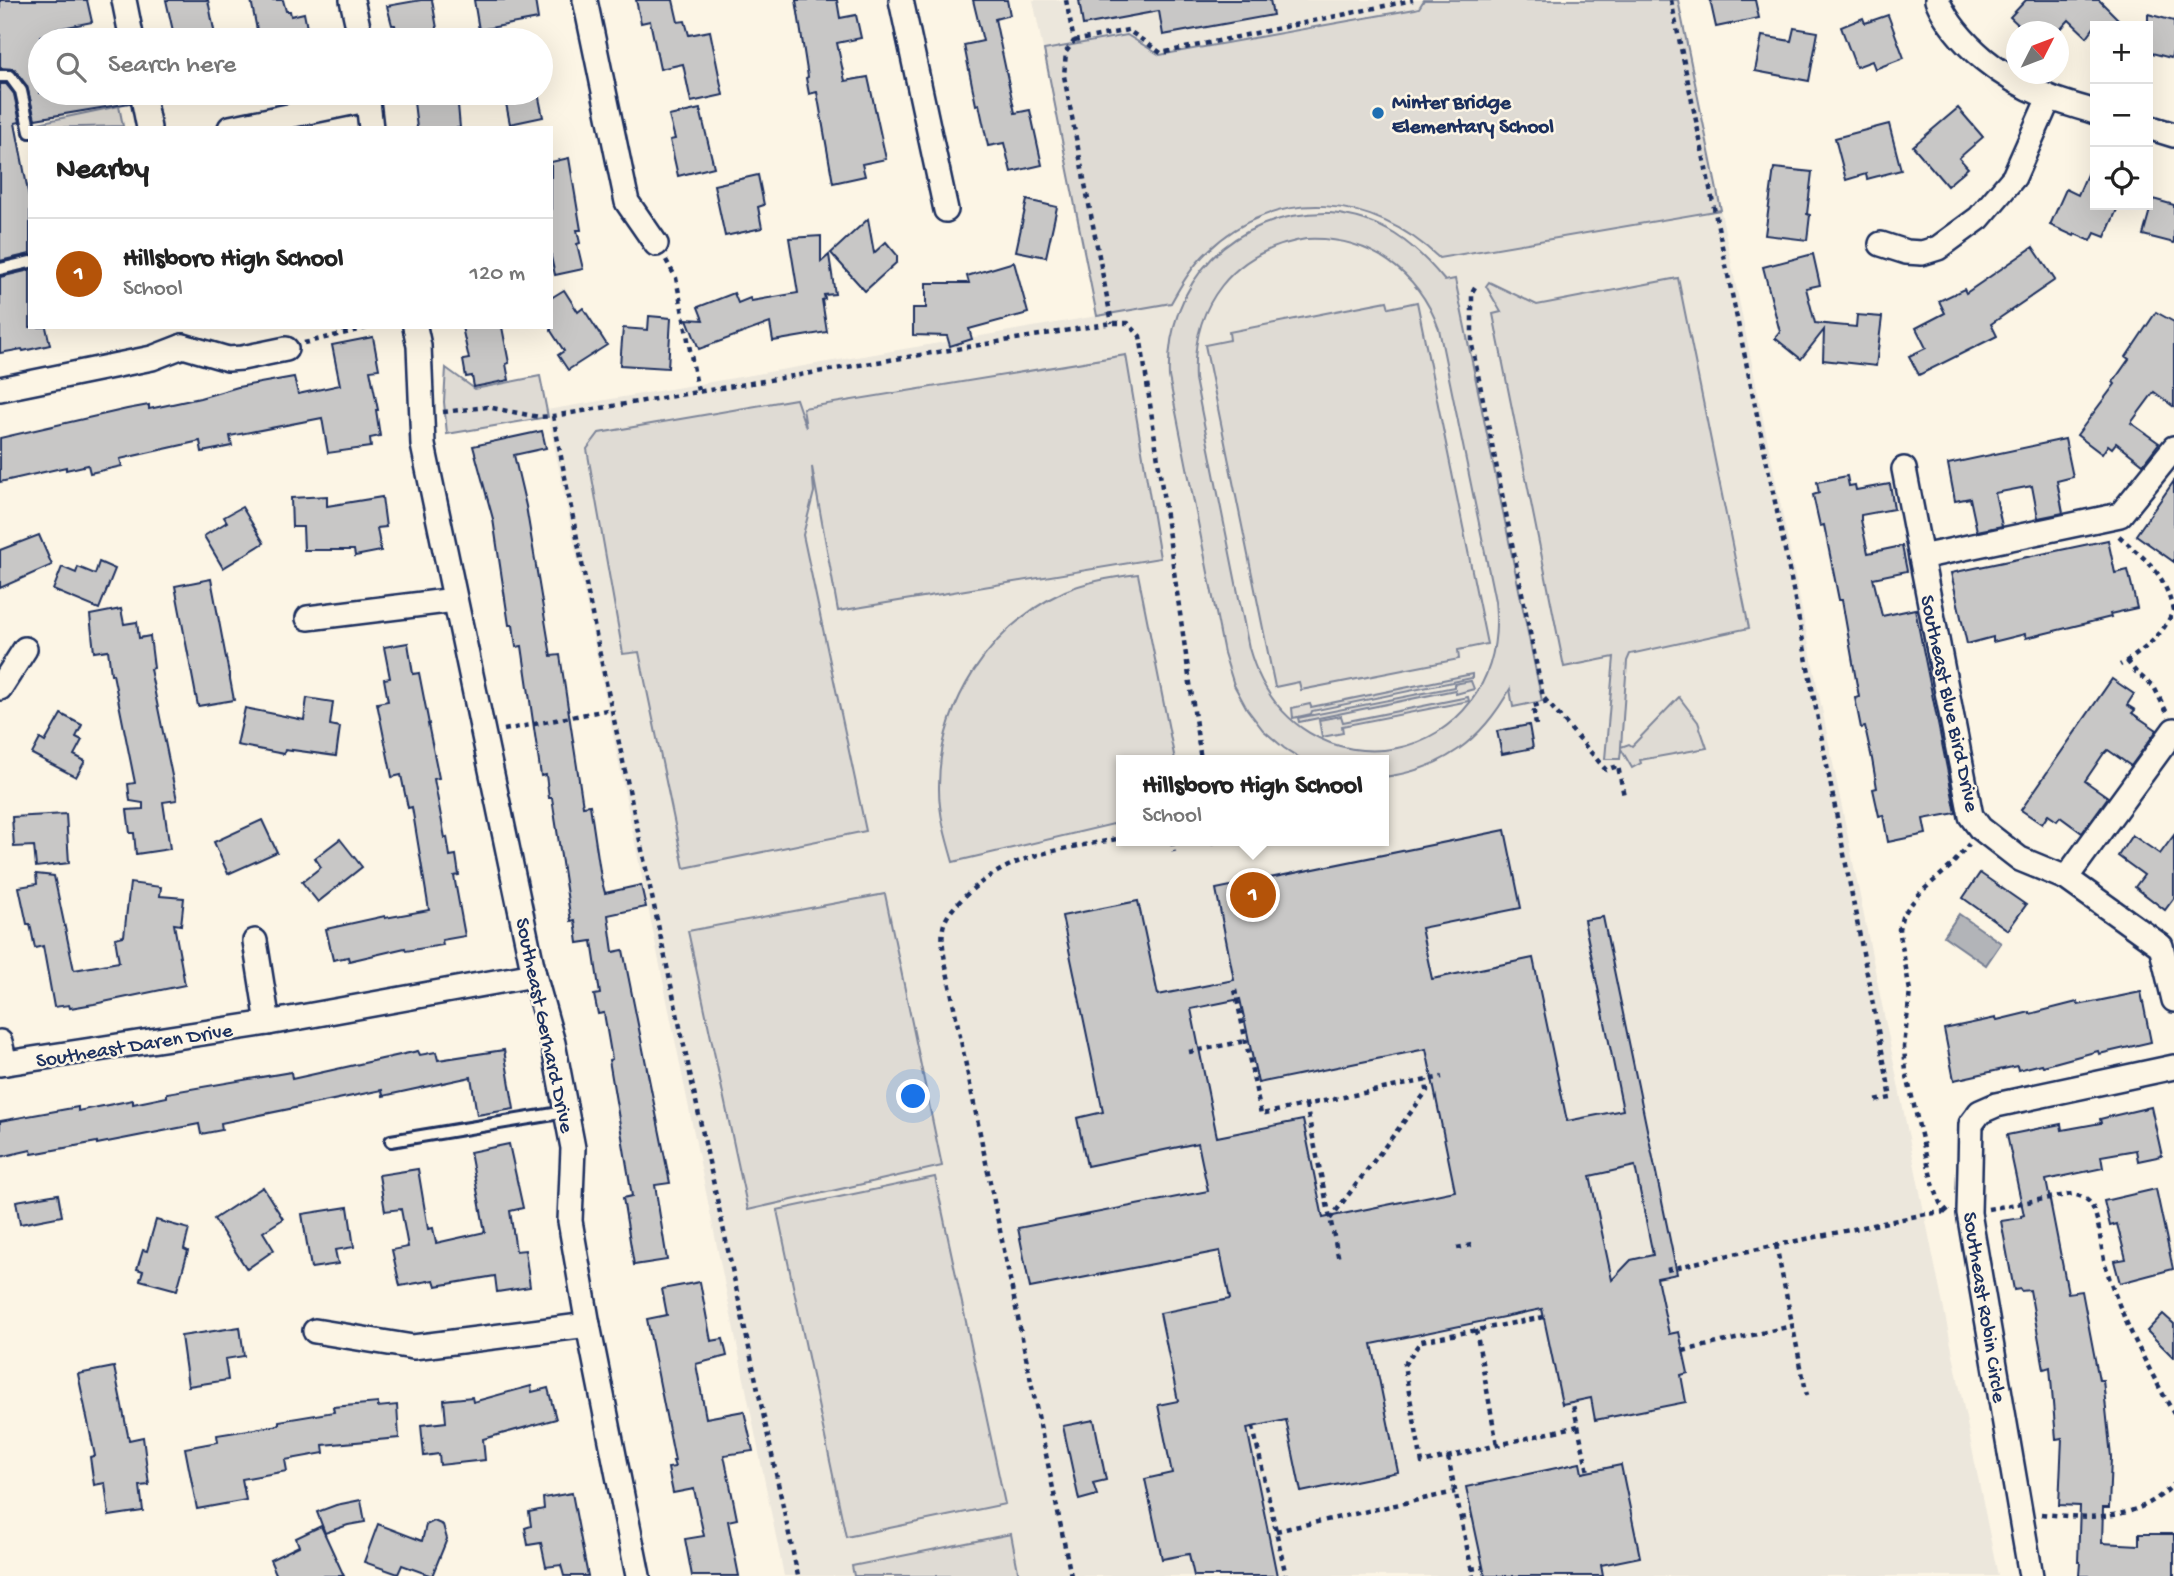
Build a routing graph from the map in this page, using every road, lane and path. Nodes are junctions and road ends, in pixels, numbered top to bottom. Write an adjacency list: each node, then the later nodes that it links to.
1 (124, 0): 9 (street)
2 (352, 0): 10 (street)
3 (585, 0): 25 (street)
4 (901, 0): 24 (street)
5 (1066, 0): 11 (path)
6 (1413, 0): 11 (path)
7 (1671, 0): 72 (path)
8 (1937, 0): 13 (street)
9 (130, 28)
10 (358, 28)
11 (1074, 41): 30 (path)
12 (0, 76): 18 (lane)
13 (2049, 98): 17 (street); 26 (street)
14 (144, 105): 19 (street)
15 (331, 105): 20 (street)
16 (368, 105): 21 (street)
17 (2090, 110)
18 (29, 126)
19 (149, 126)
20 (239, 126)
21 (372, 126)
22 (2153, 129): 23 (street)
23 (2174, 135)
24 (946, 210)
25 (656, 244): 36 (path)
26 (1881, 244)
27 (28, 262): 28 (lane)
28 (0, 269)
29 (1475, 288): 49 (path)
30 (1112, 323): 36 (path); 54 (path)
31 (362, 329): 34 (path)
32 (415, 329): 37 (street, Southeast Gerhard Drive)
33 (185, 337): 34 (street); 35 (street)
34 (286, 349)
35 (0, 389)
36 (698, 391): 38 (path)
37 (421, 414): 38 (path); 43 (street, Southeast Gerhard Drive)
38 (553, 416): 50 (path)
39 (2174, 448): 41 (street)
40 (1904, 469): 42 (street, Southeast Blue Bird Drive)
41 (2106, 518): 42 (street); 46 (path)
42 (1921, 557): 56 (street, Southeast Blue Bird Drive)
43 (455, 600): 44 (street); 53 (street, Southeast Gerhard Drive)
44 (308, 618)
45 (25, 649): 48 (street)
46 (2127, 661): 47 (path); 52 (path)
47 (2120, 665)
48 (0, 688)
49 (1548, 702): 51 (path); 55 (path)
50 (612, 709): 53 (path); 106 (path)
51 (1536, 725)
52 (2174, 730): 60 (street)
53 (483, 734): 62 (street, Southeast Gerhard Drive)
54 (1201, 755)
55 (1624, 796)
56 (1980, 828): 60 (street, Southeast Blue Bird Drive); 76 (path)
57 (1116, 839): 107 (path)
58 (1173, 846): 59 (path)
59 (1174, 852)
60 (2066, 878): 64 (street, Southeast Blue Bird Drive)
61 (255, 941): 65 (street)
62 (534, 975): 65 (street, Southeast Daren Drive); 74 (street, Southeast Gerhard Drive)
63 (1235, 990): 66 (path)
64 (2174, 1000)
65 (268, 1023): 68 (street, Southeast Daren Drive)
66 (1246, 1041): 67 (path); 73 (path)
67 (1189, 1052)
68 (2, 1057)
69 (2174, 1067): 76 (street, Southeast Robin Circle)
70 (1442, 1077): 71 (path)
71 (1426, 1080): 73 (path); 77 (path)
72 (1874, 1101)
73 (1306, 1105): 77 (path)
74 (566, 1112): 75 (lane); 84 (street, Southeast Gerhard Drive)
75 (391, 1141)
76 (1958, 1212): 79 (path); 91 (path); 99 (street, Southeast Robin Circle)
77 (1330, 1219): 81 (path)
78 (1476, 1244): 80 (path)
79 (1776, 1245): 82 (path); 85 (path)
80 (1457, 1248)
81 (1339, 1260)
82 (1667, 1270)
83 (1544, 1317): 86 (path)
84 (588, 1325): 87 (street); 105 (street, Southeast Gerhard Drive)
85 (1793, 1326): 88 (path); 89 (path)
86 (1475, 1330): 94 (path); 95 (path)
87 (315, 1331)
88 (1683, 1350)
89 (1807, 1396)
90 (1572, 1401): 92 (path)
91 (2174, 1414)
92 (1578, 1426): 94 (path); 96 (path)
93 (1253, 1427): 102 (path)
94 (1497, 1446): 95 (path)
95 (1448, 1457): 98 (path)
96 (1588, 1472)
97 (2174, 1483): 99 (path)
98 (1455, 1492): 101 (path); 102 (path)
99 (2020, 1511): 110 (street, Southeast Robin Circle)
100 (1472, 1516): 101 (path)
101 (1461, 1518): 104 (path)
102 (1276, 1531): 108 (path)
103 (1483, 1567): 104 (path)
104 (1471, 1569): 109 (path)
105 (638, 1576)
106 (798, 1576)
107 (1071, 1576)
108 (1286, 1576)
109 (1473, 1576)
110 (2031, 1576)

